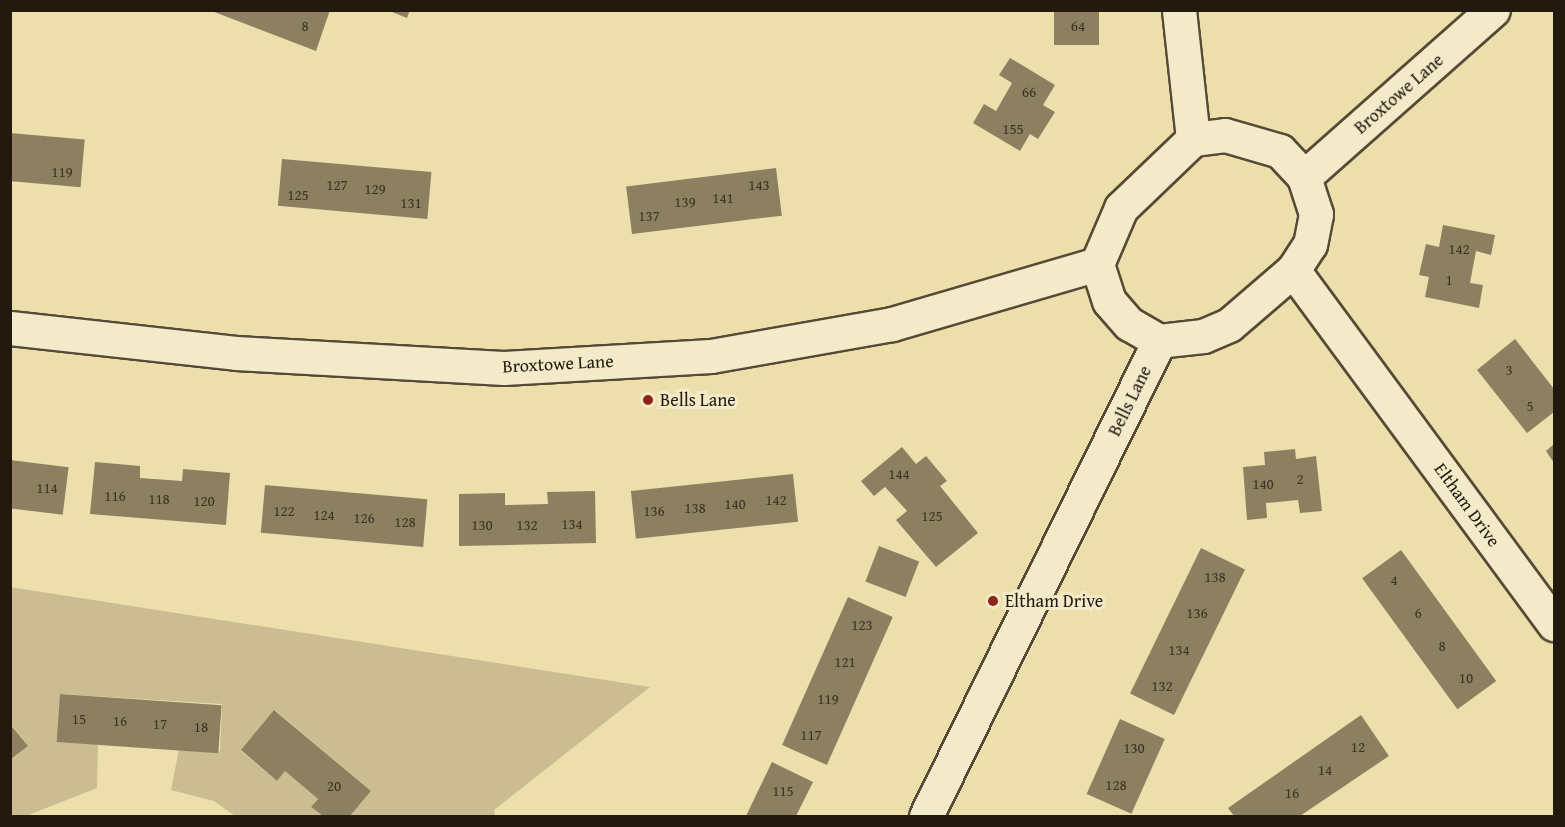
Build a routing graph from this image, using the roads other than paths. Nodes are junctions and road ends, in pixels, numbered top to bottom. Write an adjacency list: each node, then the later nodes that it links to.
1 (1179, 10): 3 (main road)
2 (1492, 10): 4 (main road, Broxtowe Lane)
3 (1193, 139): 4 (main road); 5 (main road)
4 (1304, 177): 6 (main road)
5 (1096, 264): 7 (main road, Broxtowe Lane); 8 (main road)
6 (1293, 270): 8 (main road); 9 (main road, Eltham Drive)
7 (10, 328)
8 (1159, 341): 10 (main road, Bells Lane)
9 (1554, 624)
10 (926, 816)

